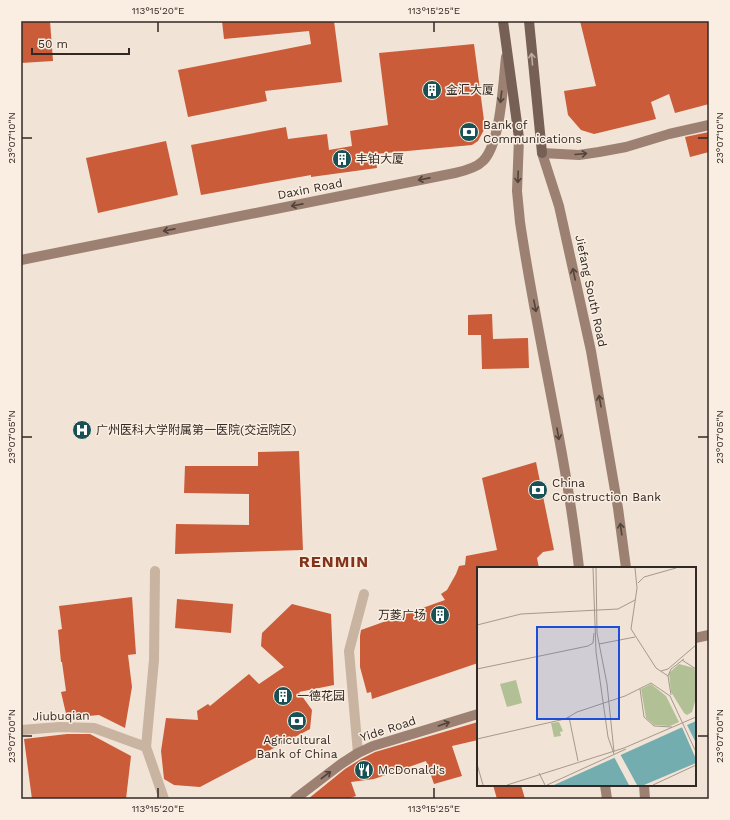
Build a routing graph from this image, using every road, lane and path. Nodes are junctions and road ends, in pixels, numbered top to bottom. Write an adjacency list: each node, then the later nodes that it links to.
1 (503, 21): 3 (main road)
2 (529, 21): 5 (main road, Jiefang South Road, one-way to 2)
3 (507, 45): 6 (main road, Daxin Road, one-way to 6); 7 (main road, one-way to 7)
4 (709, 124): 5 (main road, one-way to 4)
5 (542, 153): 8 (main road, Jiefang South Road, one-way to 5)
6 (21, 260)
7 (579, 567)
8 (626, 567)
9 (155, 571): 15 (street)
10 (364, 594): 16 (street)
11 (709, 635): 12 (main road)
12 (696, 638)
13 (477, 714): 16 (main road, Yide Road, one-way to 13)
14 (21, 730): 15 (street, Jiubuqian)
15 (146, 747): 19 (street)
16 (358, 753): 20 (main road, Yide Road, one-way to 16)
17 (606, 786): 21 (main road)
18 (644, 786): 22 (main road)
19 (164, 799)
20 (295, 799)
21 (607, 799)
22 (645, 799)

